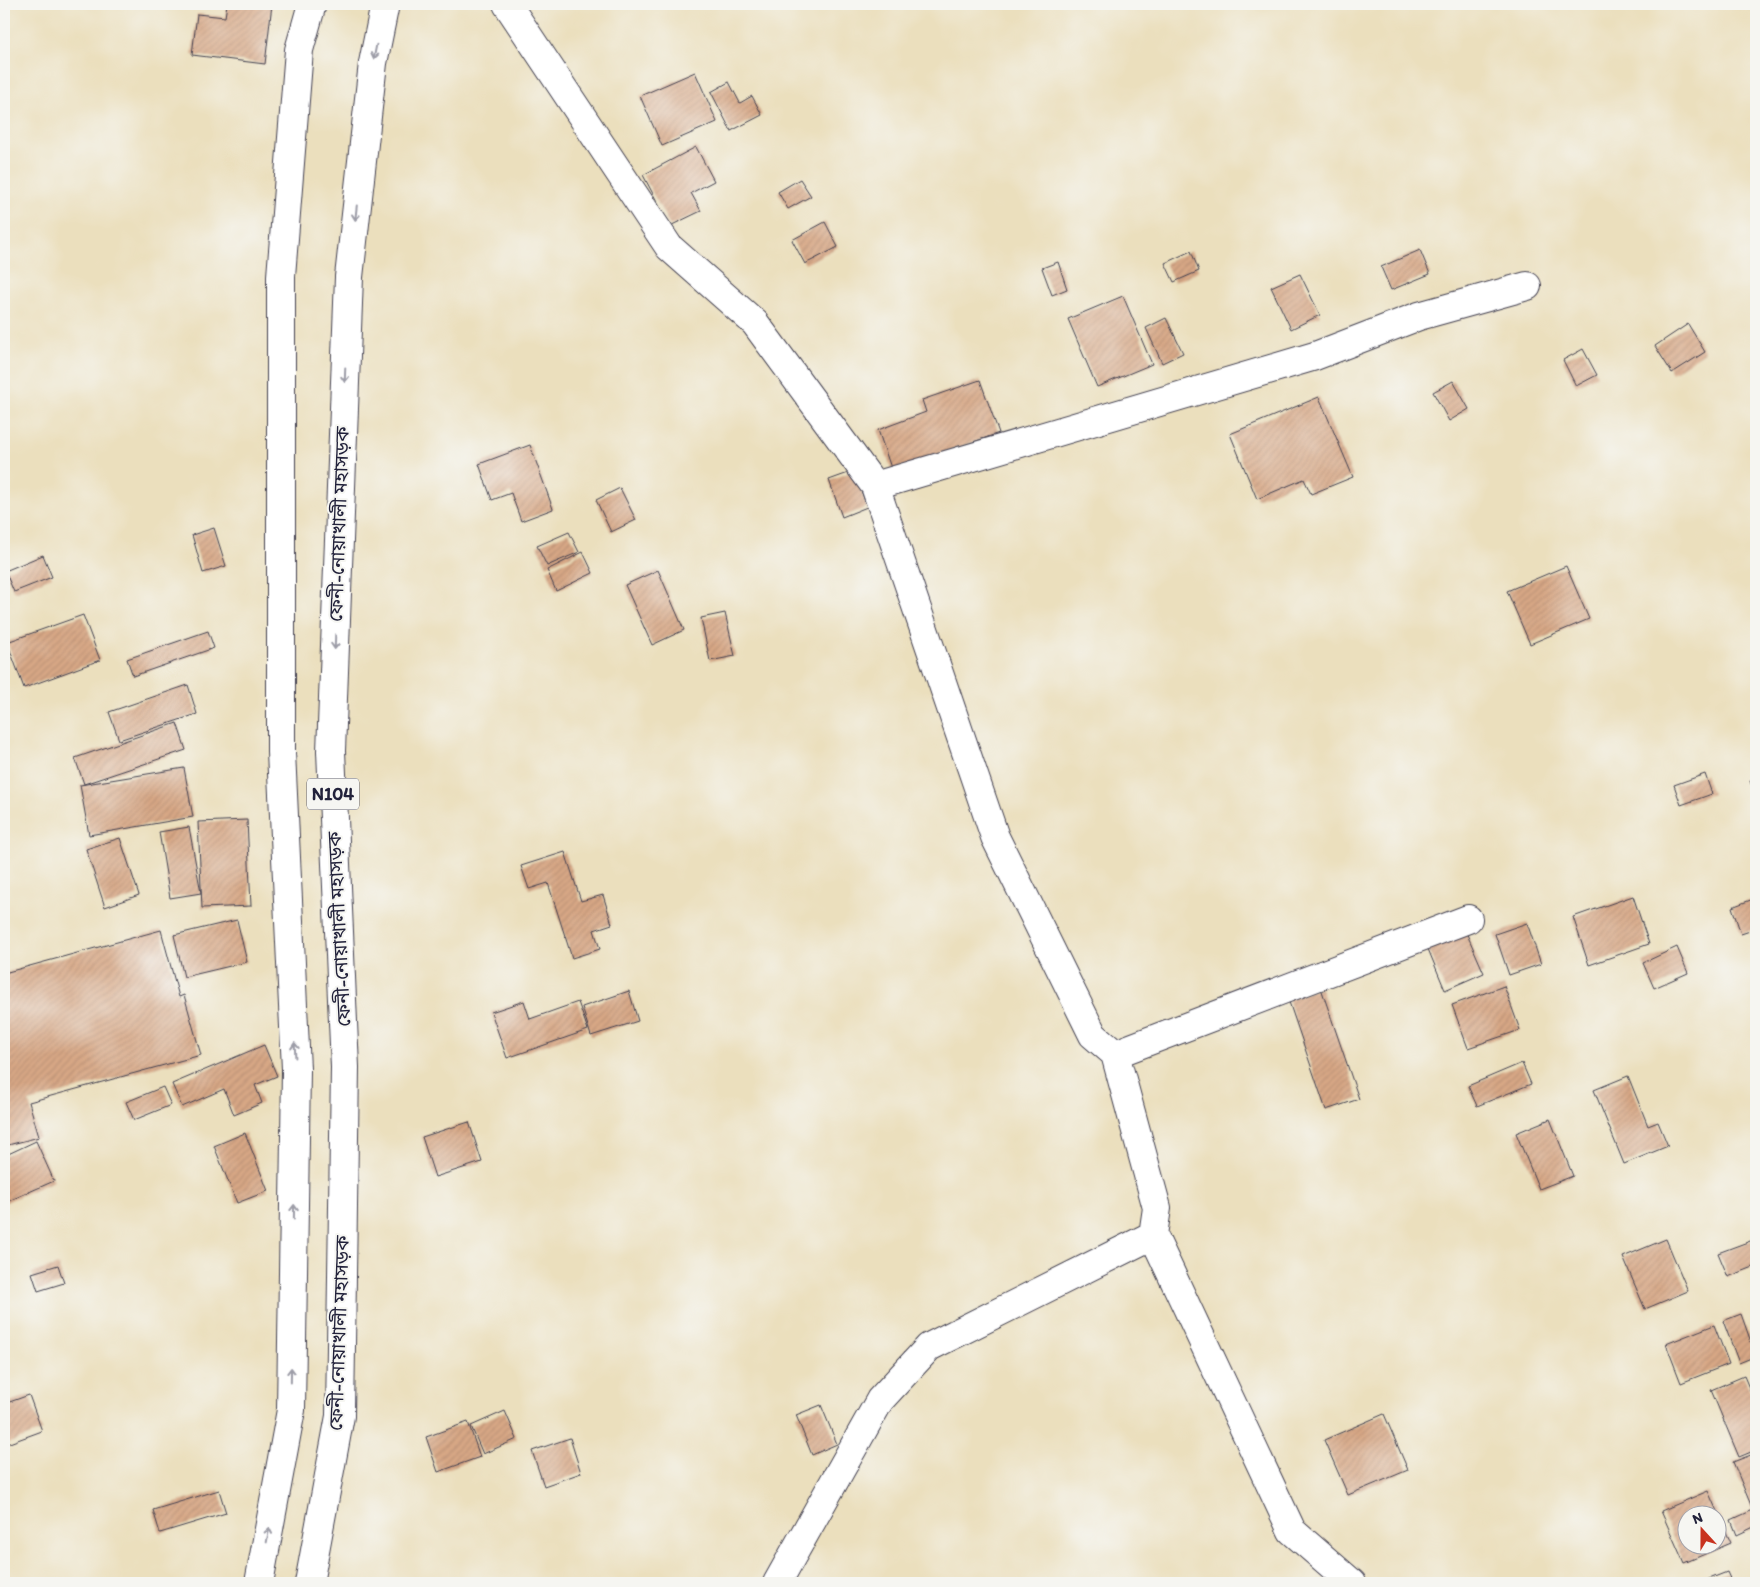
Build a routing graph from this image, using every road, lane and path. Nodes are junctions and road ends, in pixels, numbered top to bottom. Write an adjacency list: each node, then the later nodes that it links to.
1 (312, 4): 9 (main road, N104, one-way to 1)
2 (384, 4): 10 (main road, ফেনী-নোয়াখালী মহাসড়ক / N104, one-way to 10)
3 (507, 4): 5 (main road)
4 (1527, 286): 5 (main road)
5 (875, 486): 7 (main road)
6 (1468, 919): 7 (main road)
7 (1115, 1054): 8 (main road)
8 (1153, 1235): 11 (main road); 12 (main road)
9 (259, 1583)
10 (309, 1583)
11 (777, 1583)
12 (1352, 1583)

